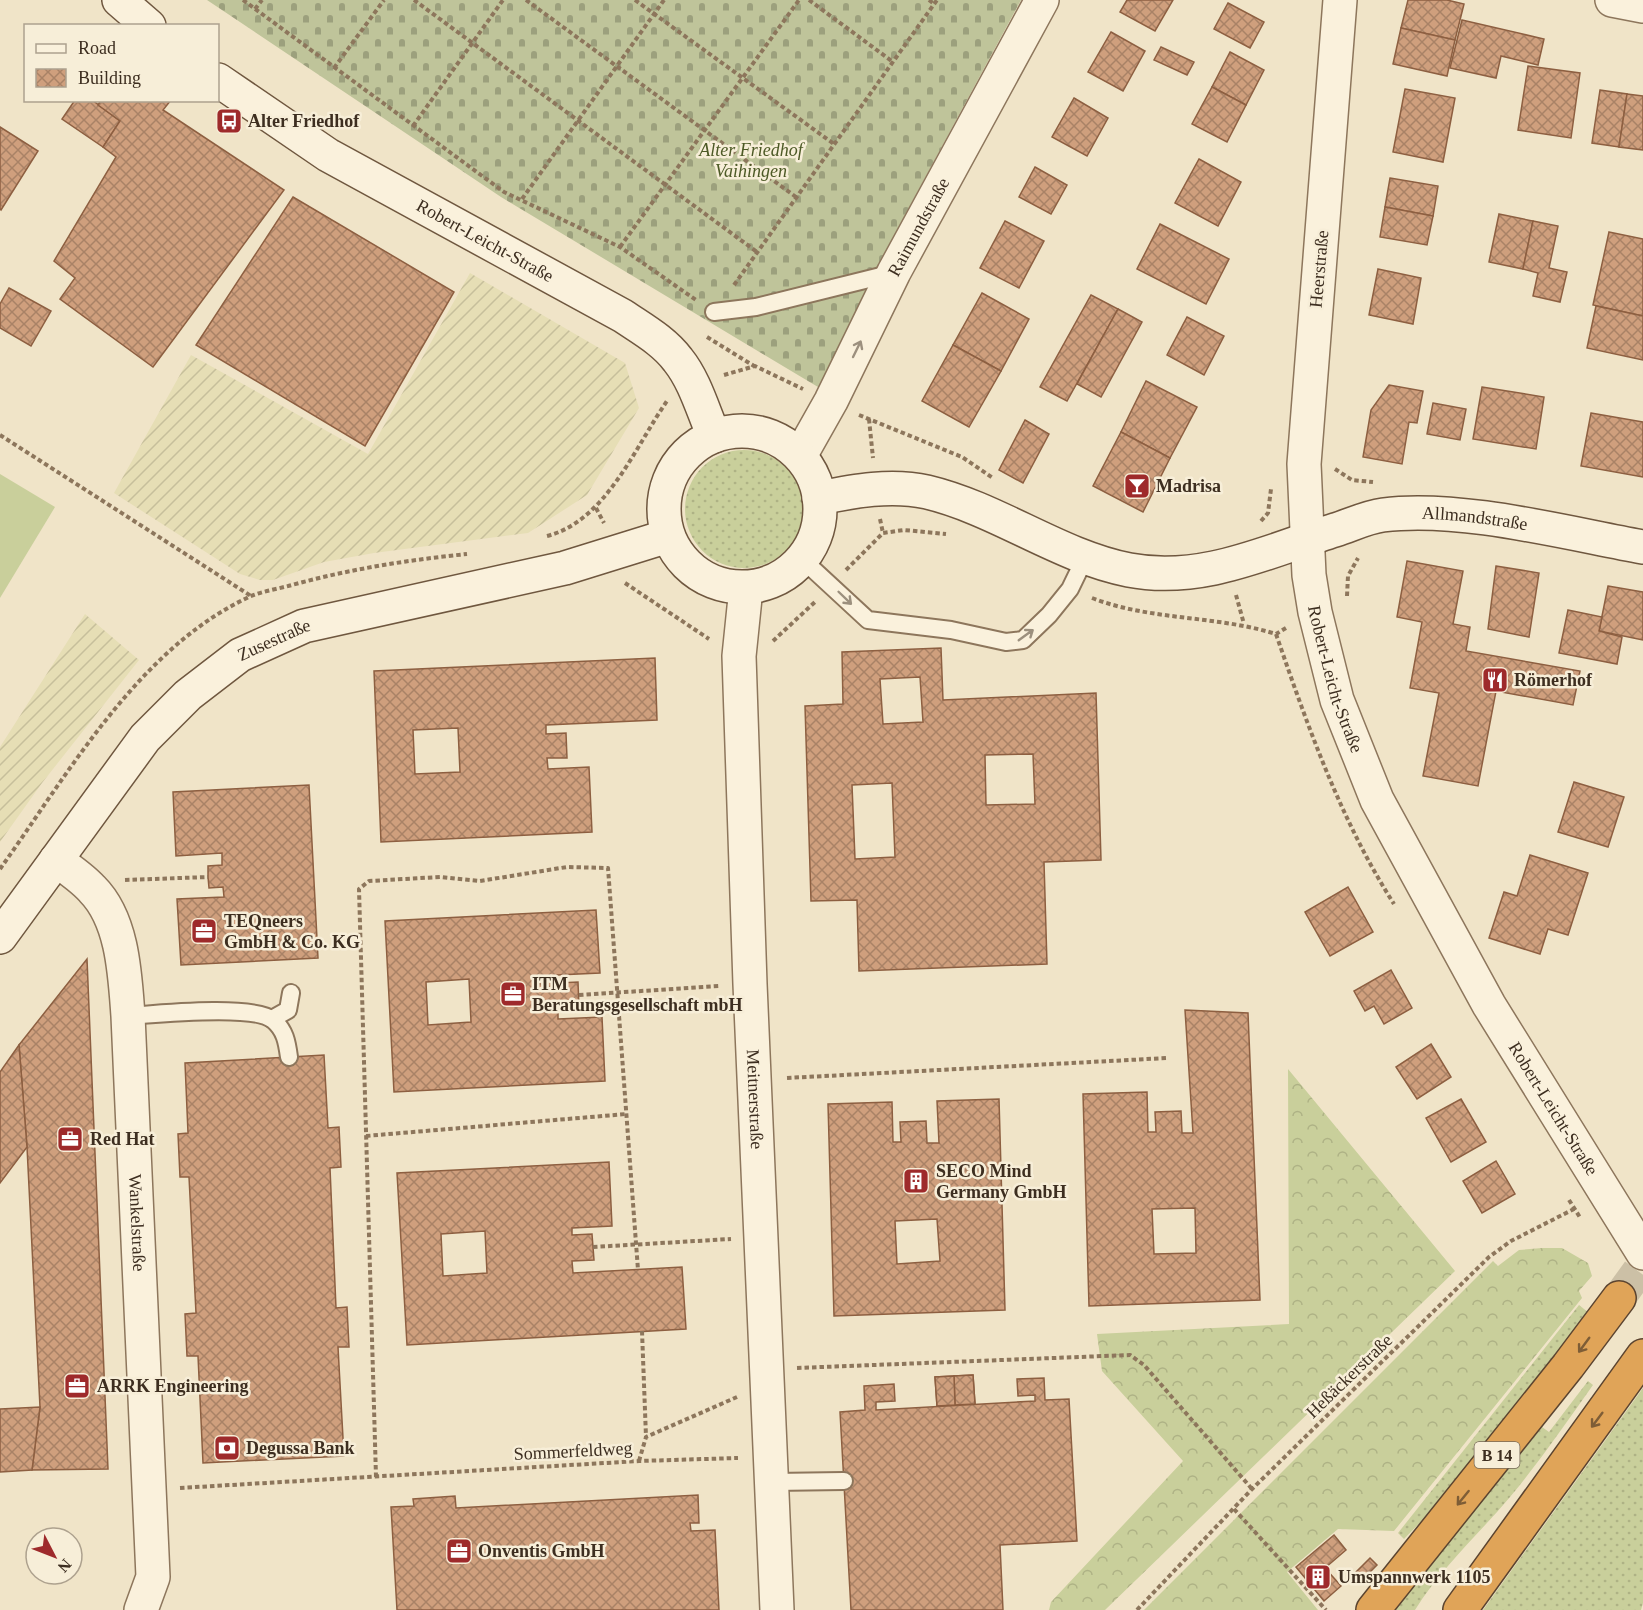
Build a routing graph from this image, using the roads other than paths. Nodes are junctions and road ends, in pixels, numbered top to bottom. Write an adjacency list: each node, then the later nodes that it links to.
1 (119, 0): 6 (street)
2 (1042, 0): 8 (street, Raimundstraße)
3 (1340, 0): 14 (street, Heerstraße)
4 (1612, 0): 5 (street)
5 (1643, 6)
6 (147, 24)
7 (219, 81): 10 (street, Robert-Leicht-Straße)
8 (894, 272): 9 (lane); 11 (street, Raimundstraße, one-way to 8)
9 (714, 312)
10 (714, 436): 11 (street); 13 (street)
11 (800, 456): 12 (street)
12 (819, 498): 16 (street); 17 (street)
13 (668, 536): 18 (street); 19 (street, Zusestraße)
14 (1309, 538): 15 (street, Allmandstraße); 16 (street); 25 (street, Robert-Leicht-Straße)
15 (1643, 547)
16 (1084, 558): 17 (lane, one-way to 16)
17 (802, 559): 18 (street)
18 (746, 588): 28 (street, Meitnerstraße)
19 (56, 860): 20 (street, Zusestraße); 22 (street, Wankelstraße)
20 (0, 937)
21 (291, 993): 23 (lane)
22 (128, 1016): 23 (lane); 30 (street, Wankelstraße)
23 (272, 1019): 24 (lane)
24 (289, 1057)
25 (1643, 1253)
26 (1619, 1298): 32 (highway, B 14, one-way to 32)
27 (1643, 1356): 33 (highway, one-way to 33)
28 (772, 1470): 29 (lane); 31 (street, Meitnerstraße)
29 (844, 1481)
30 (141, 1610)
31 (777, 1610)
32 (1372, 1610)
33 (1460, 1610)

